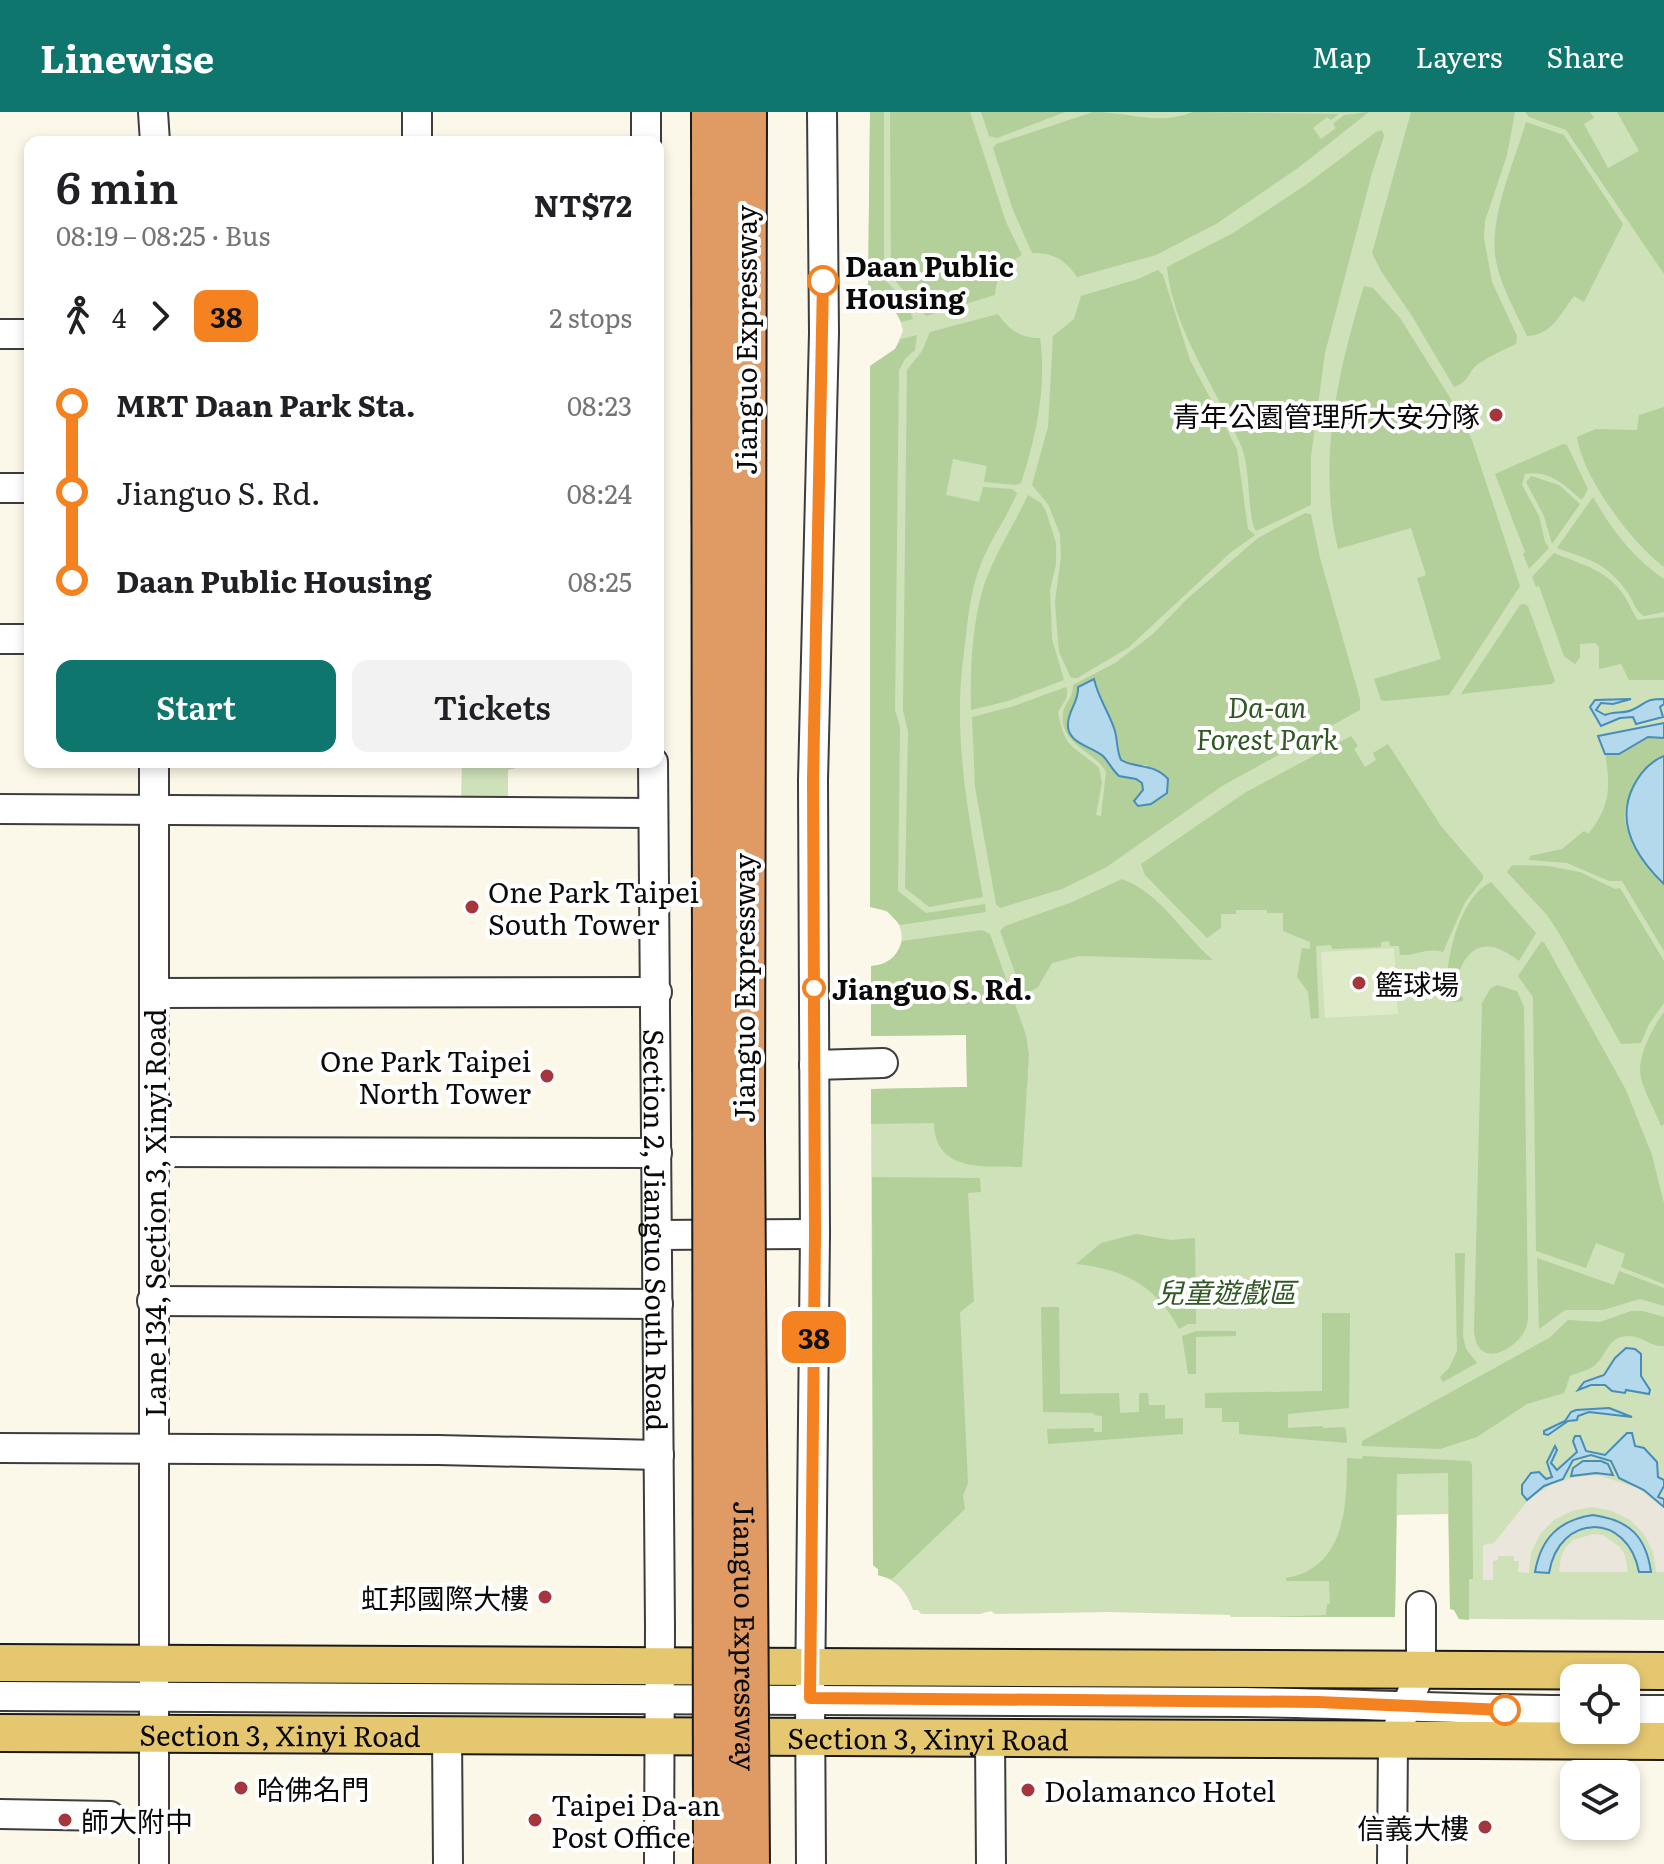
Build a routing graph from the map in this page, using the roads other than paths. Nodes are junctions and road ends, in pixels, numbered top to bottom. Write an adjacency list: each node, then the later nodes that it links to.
1 (153, 112): 7 (street)
2 (417, 112): 8 (street)
3 (646, 112): 9 (street)
4 (713, 112): 58 (highway, Jianguo Expressway, bridge)
5 (745, 112): 59 (highway, Jianguo Expressway, bridge)
6 (822, 112): 24 (street)
7 (155, 136)
8 (417, 136)
9 (646, 136)
10 (0, 334): 11 (street)
11 (24, 334)
12 (0, 488): 13 (street)
13 (24, 488)
14 (0, 639): 15 (street)
15 (24, 639)
16 (154, 768): 19 (street, Lane 134, Section 3, Xinyi Road)
17 (653, 768): 20 (street, Section 2, Jianguo South Road)
18 (0, 809): 19 (street)
19 (154, 810): 20 (street); 22 (street, Lane 134, Section 3, Xinyi Road)
20 (653, 813): 21 (street, Section 2, Jianguo South Road)
21 (657, 992): 22 (street); 26 (street, Section 2, Jianguo South Road)
22 (154, 993): 25 (street, Lane 134, Section 3, Xinyi Road)
23 (883, 1063): 24 (street)
24 (814, 1065): 27 (street)
25 (154, 1152): 26 (street); 29 (street, Lane 134, Section 3, Xinyi Road)
26 (657, 1153): 28 (street, Section 2, Jianguo South Road)
27 (815, 1234): 28 (street); 40 (street)
28 (658, 1235): 30 (street, Section 2, Jianguo South Road)
29 (152, 1301): 30 (street); 32 (street, Lane 134, Section 3, Xinyi Road)
30 (658, 1304): 33 (street, Section 2, Jianguo South Road)
31 (0, 1448): 32 (street)
32 (153, 1450): 33 (street); 38 (street, Lane 134, Section 3, Xinyi Road)
33 (659, 1455): 39 (street, Section 2, Jianguo South Road)
34 (1421, 1606): 36 (street)
35 (0, 1663): 38 (main road, Section 3, Xinyi Road)
36 (1421, 1670): 37 (main road, Section 3, Xinyi Road); 40 (main road, Section 3, Xinyi Road); 45 (street)
37 (1664, 1671)
38 (154, 1679): 39 (main road, Section 3, Xinyi Road); 41 (street, Section 3, Xinyi Road); 46 (street, Lane 134, Section 3, Xinyi Road)
39 (660, 1682): 40 (main road, Section 3, Xinyi Road); 49 (street, Section 2, Jianguo South Road)
40 (811, 1682): 45 (street, Section 3, Xinyi Road); 50 (street)
41 (0, 1696)
42 (1640, 1710): 43 (street)
43 (1664, 1710)
44 (1560, 1711): 45 (street, Section 3, Xinyi Road)
45 (1399, 1724): 51 (main road, Section 3, Xinyi Road); 52 (main road, Section 3, Xinyi Road); 62 (street)
46 (154, 1731): 47 (main road, Section 3, Xinyi Road); 48 (main road, Section 3, Xinyi Road); 55 (street, Lane 134, Section 3, Xinyi Road)
47 (0, 1733)
48 (447, 1733): 49 (main road, Section 3, Xinyi Road); 56 (street)
49 (659, 1735): 50 (main road, Section 3, Xinyi Road); 57 (street, Section 2, Jianguo South Road)
50 (811, 1736): 51 (main road, Section 3, Xinyi Road); 60 (street)
51 (990, 1739): 61 (street)
52 (1664, 1741)
53 (0, 1814): 54 (street)
54 (110, 1816)
55 (154, 1864)
56 (448, 1864)
57 (659, 1864)
58 (715, 1864)
59 (748, 1864)
60 (811, 1864)
61 (991, 1864)
62 (1392, 1864)

